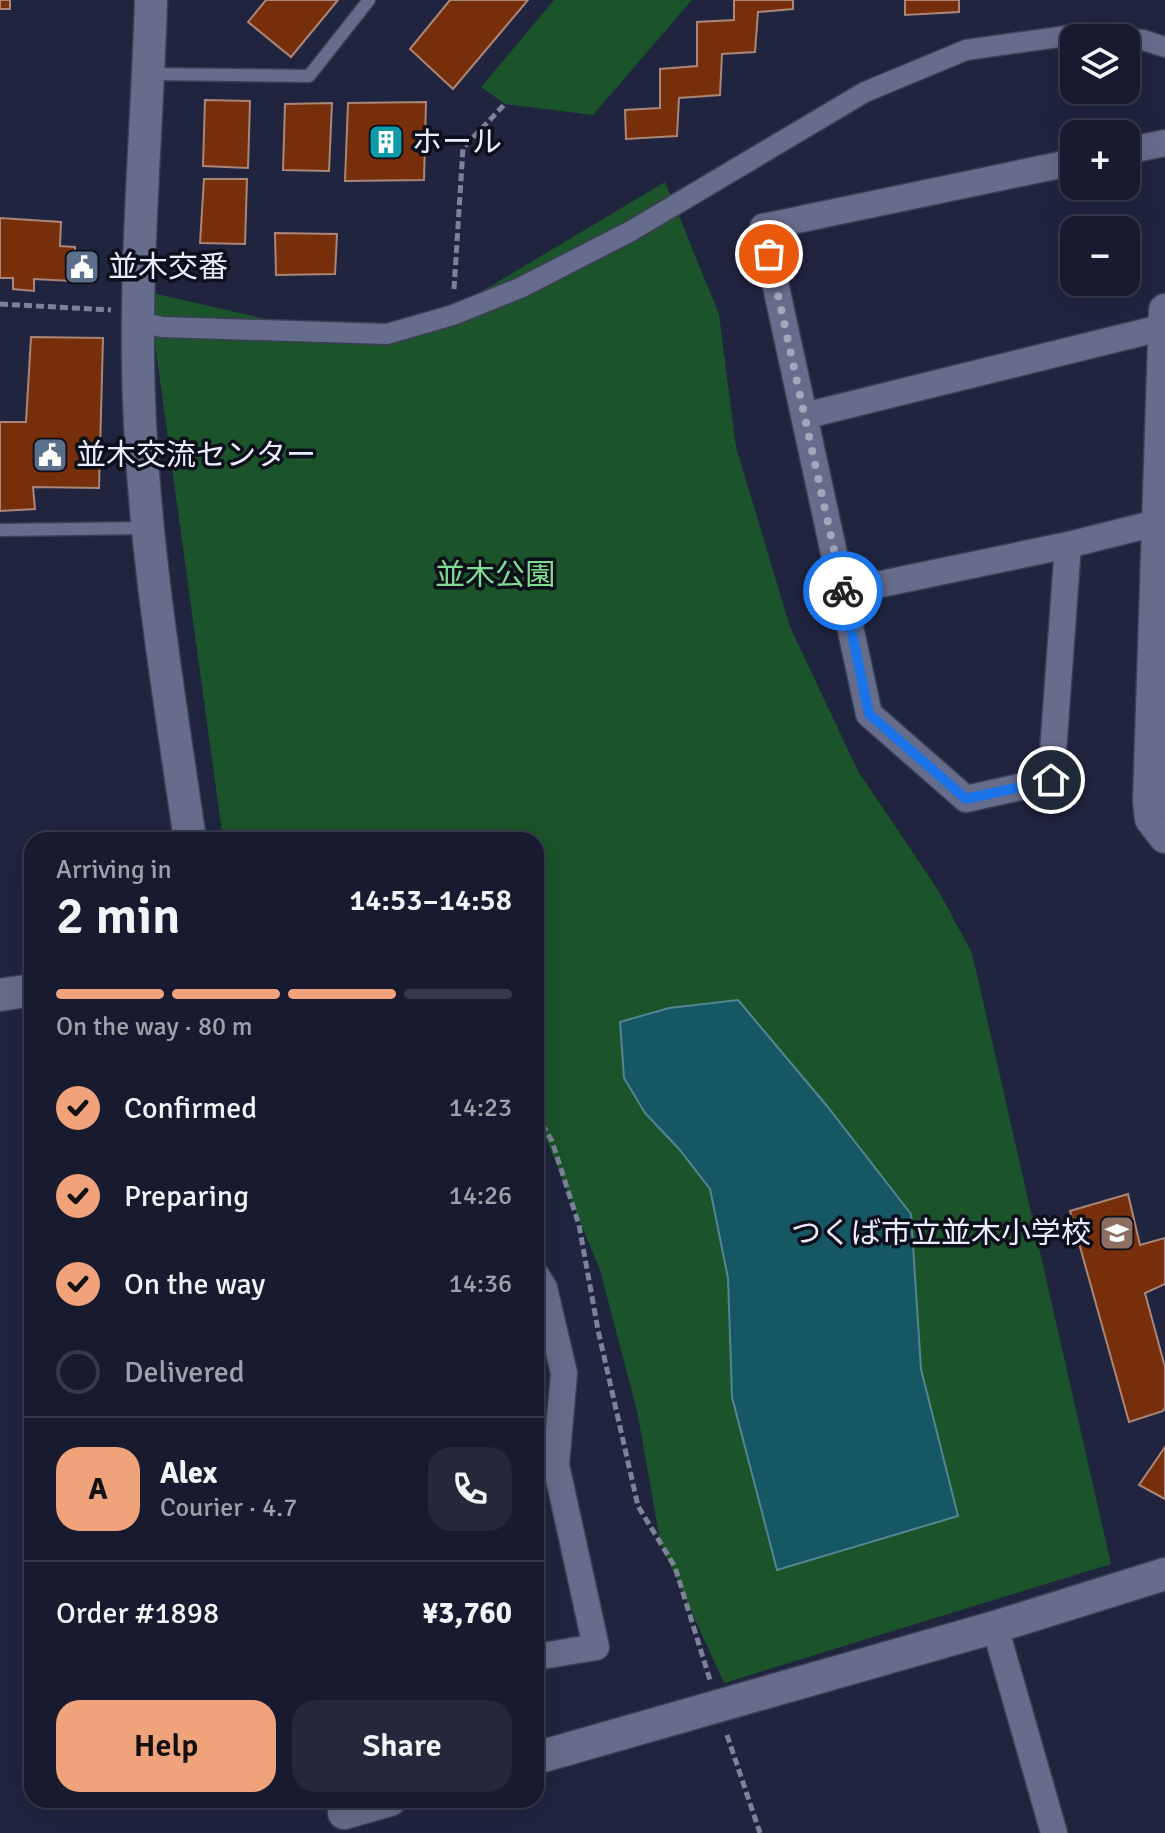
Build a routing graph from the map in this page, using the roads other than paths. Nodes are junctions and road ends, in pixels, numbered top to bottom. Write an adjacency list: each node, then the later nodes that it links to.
1 (151, 0): 6 (street)
2 (369, 0): 6 (lane)
3 (1060, 37): 11 (street)
4 (1140, 40): 5 (street)
5 (1165, 47)
6 (149, 74): 11 (street)
7 (1165, 143): 8 (street)
8 (1140, 148)
9 (1060, 165): 13 (street)
10 (1165, 310): 12 (street)
11 (137, 321): 15 (street)
12 (1164, 327): 13 (street); 14 (street)
13 (804, 416): 18 (street)
14 (1160, 522): 17 (street); 20 (street)
15 (147, 528): 16 (lane); 19 (street)
16 (0, 530)
17 (1068, 545): 18 (street); 18 (street)
18 (843, 592)
19 (189, 832)
20 (1165, 837)
21 (24, 991): 22 (street)
22 (0, 995)
23 (544, 1302): 24 (street)
24 (546, 1467): 27 (street)
25 (1165, 1574): 26 (street)
26 (995, 1627): 28 (street); 31 (street)
27 (544, 1656)
28 (544, 1756)
29 (365, 1808): 30 (street)
30 (344, 1815)
31 (1054, 1833)

